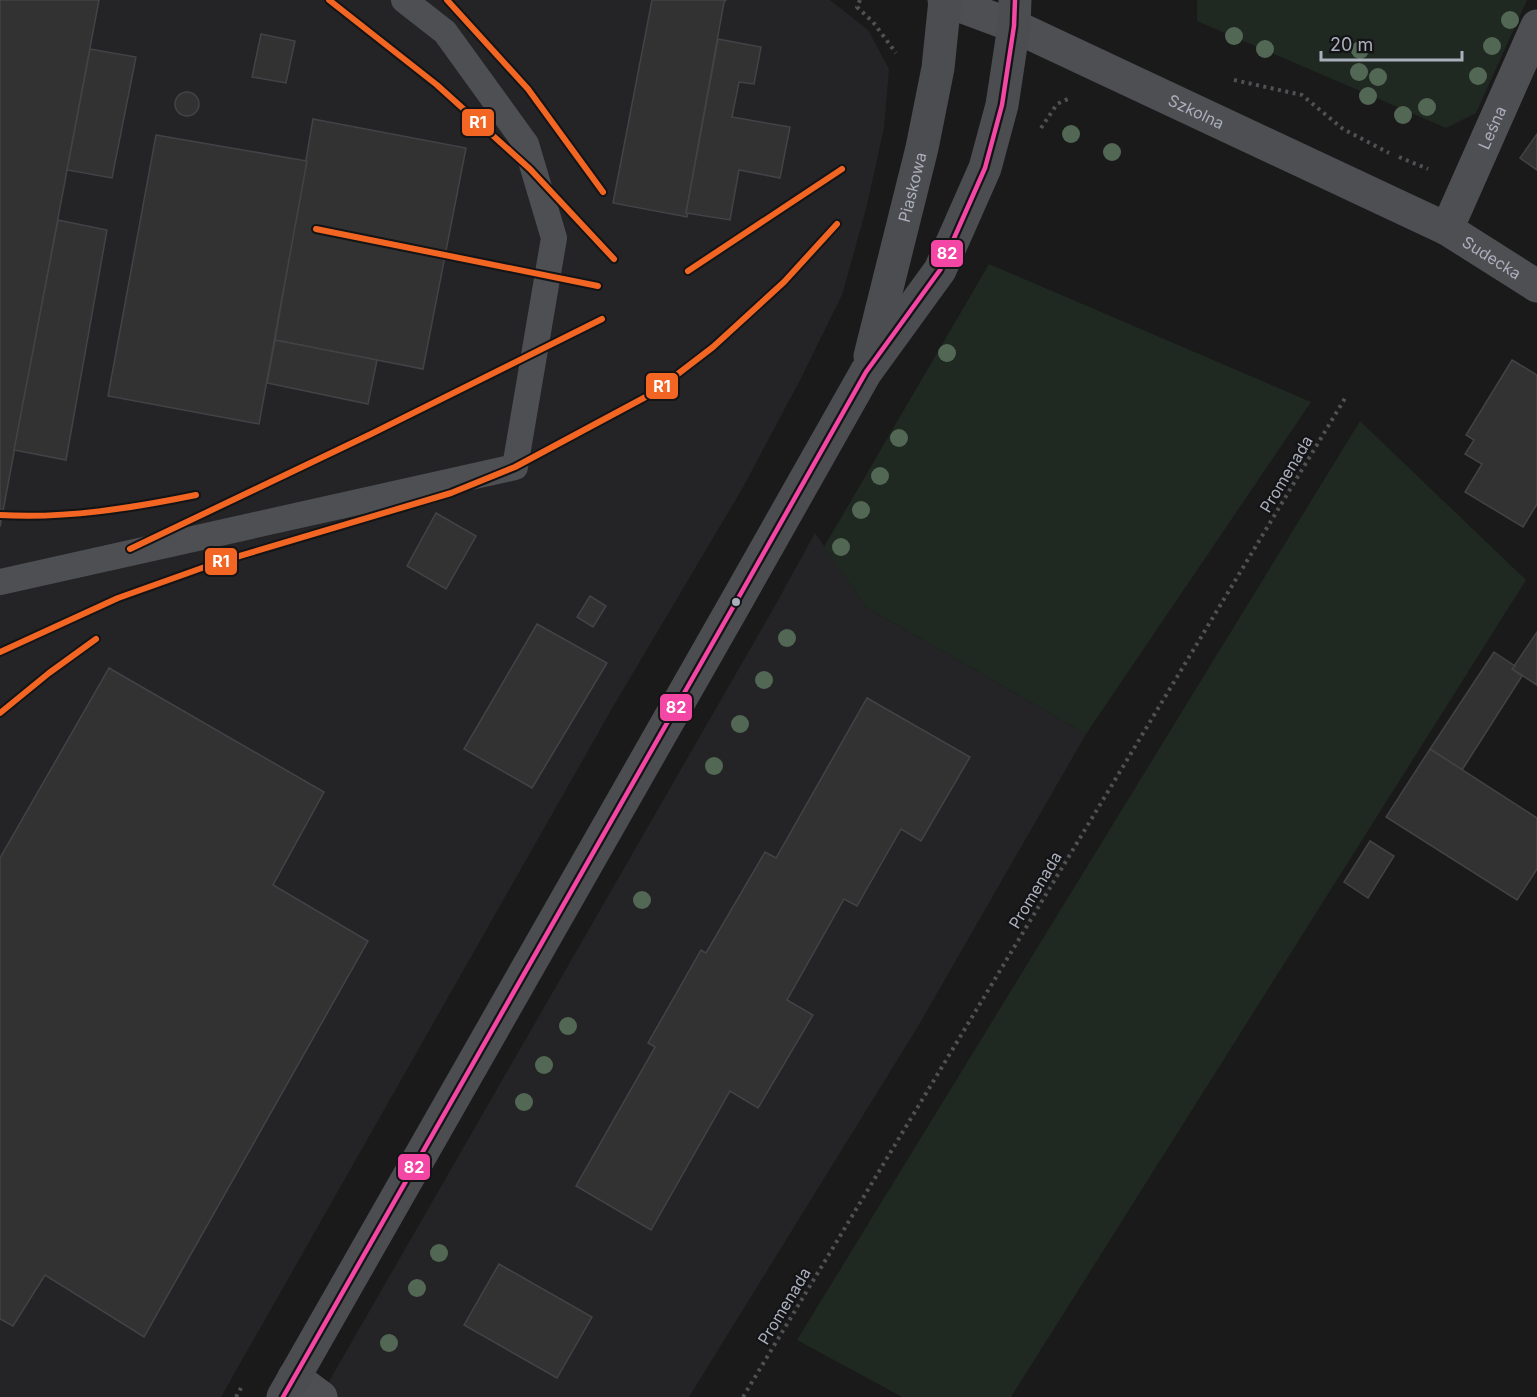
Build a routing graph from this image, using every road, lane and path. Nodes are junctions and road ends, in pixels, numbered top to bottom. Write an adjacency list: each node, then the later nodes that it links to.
1 (404, 0): 15 (lane)
2 (860, 0): 6 (path)
3 (945, 0): 4 (street, Szkolna); 13 (main road, Piaskowa)
4 (1015, 13): 11 (street, Szkolna); 13 (main road, Piaskowa)
5 (1537, 26): 10 (street, Leśna)
6 (900, 58)
7 (1226, 77): 10 (path)
8 (1075, 96): 9 (path)
9 (1035, 136)
10 (1468, 184): 11 (street, Leśna)
11 (1447, 229): 12 (street, Sudecka)
12 (1537, 286)
13 (866, 372): 16 (main road, Piaskowa)
14 (1347, 395): 18 (path, Promenada)
15 (0, 582)
16 (289, 1387): 17 (street)
17 (321, 1397)
18 (742, 1397)

